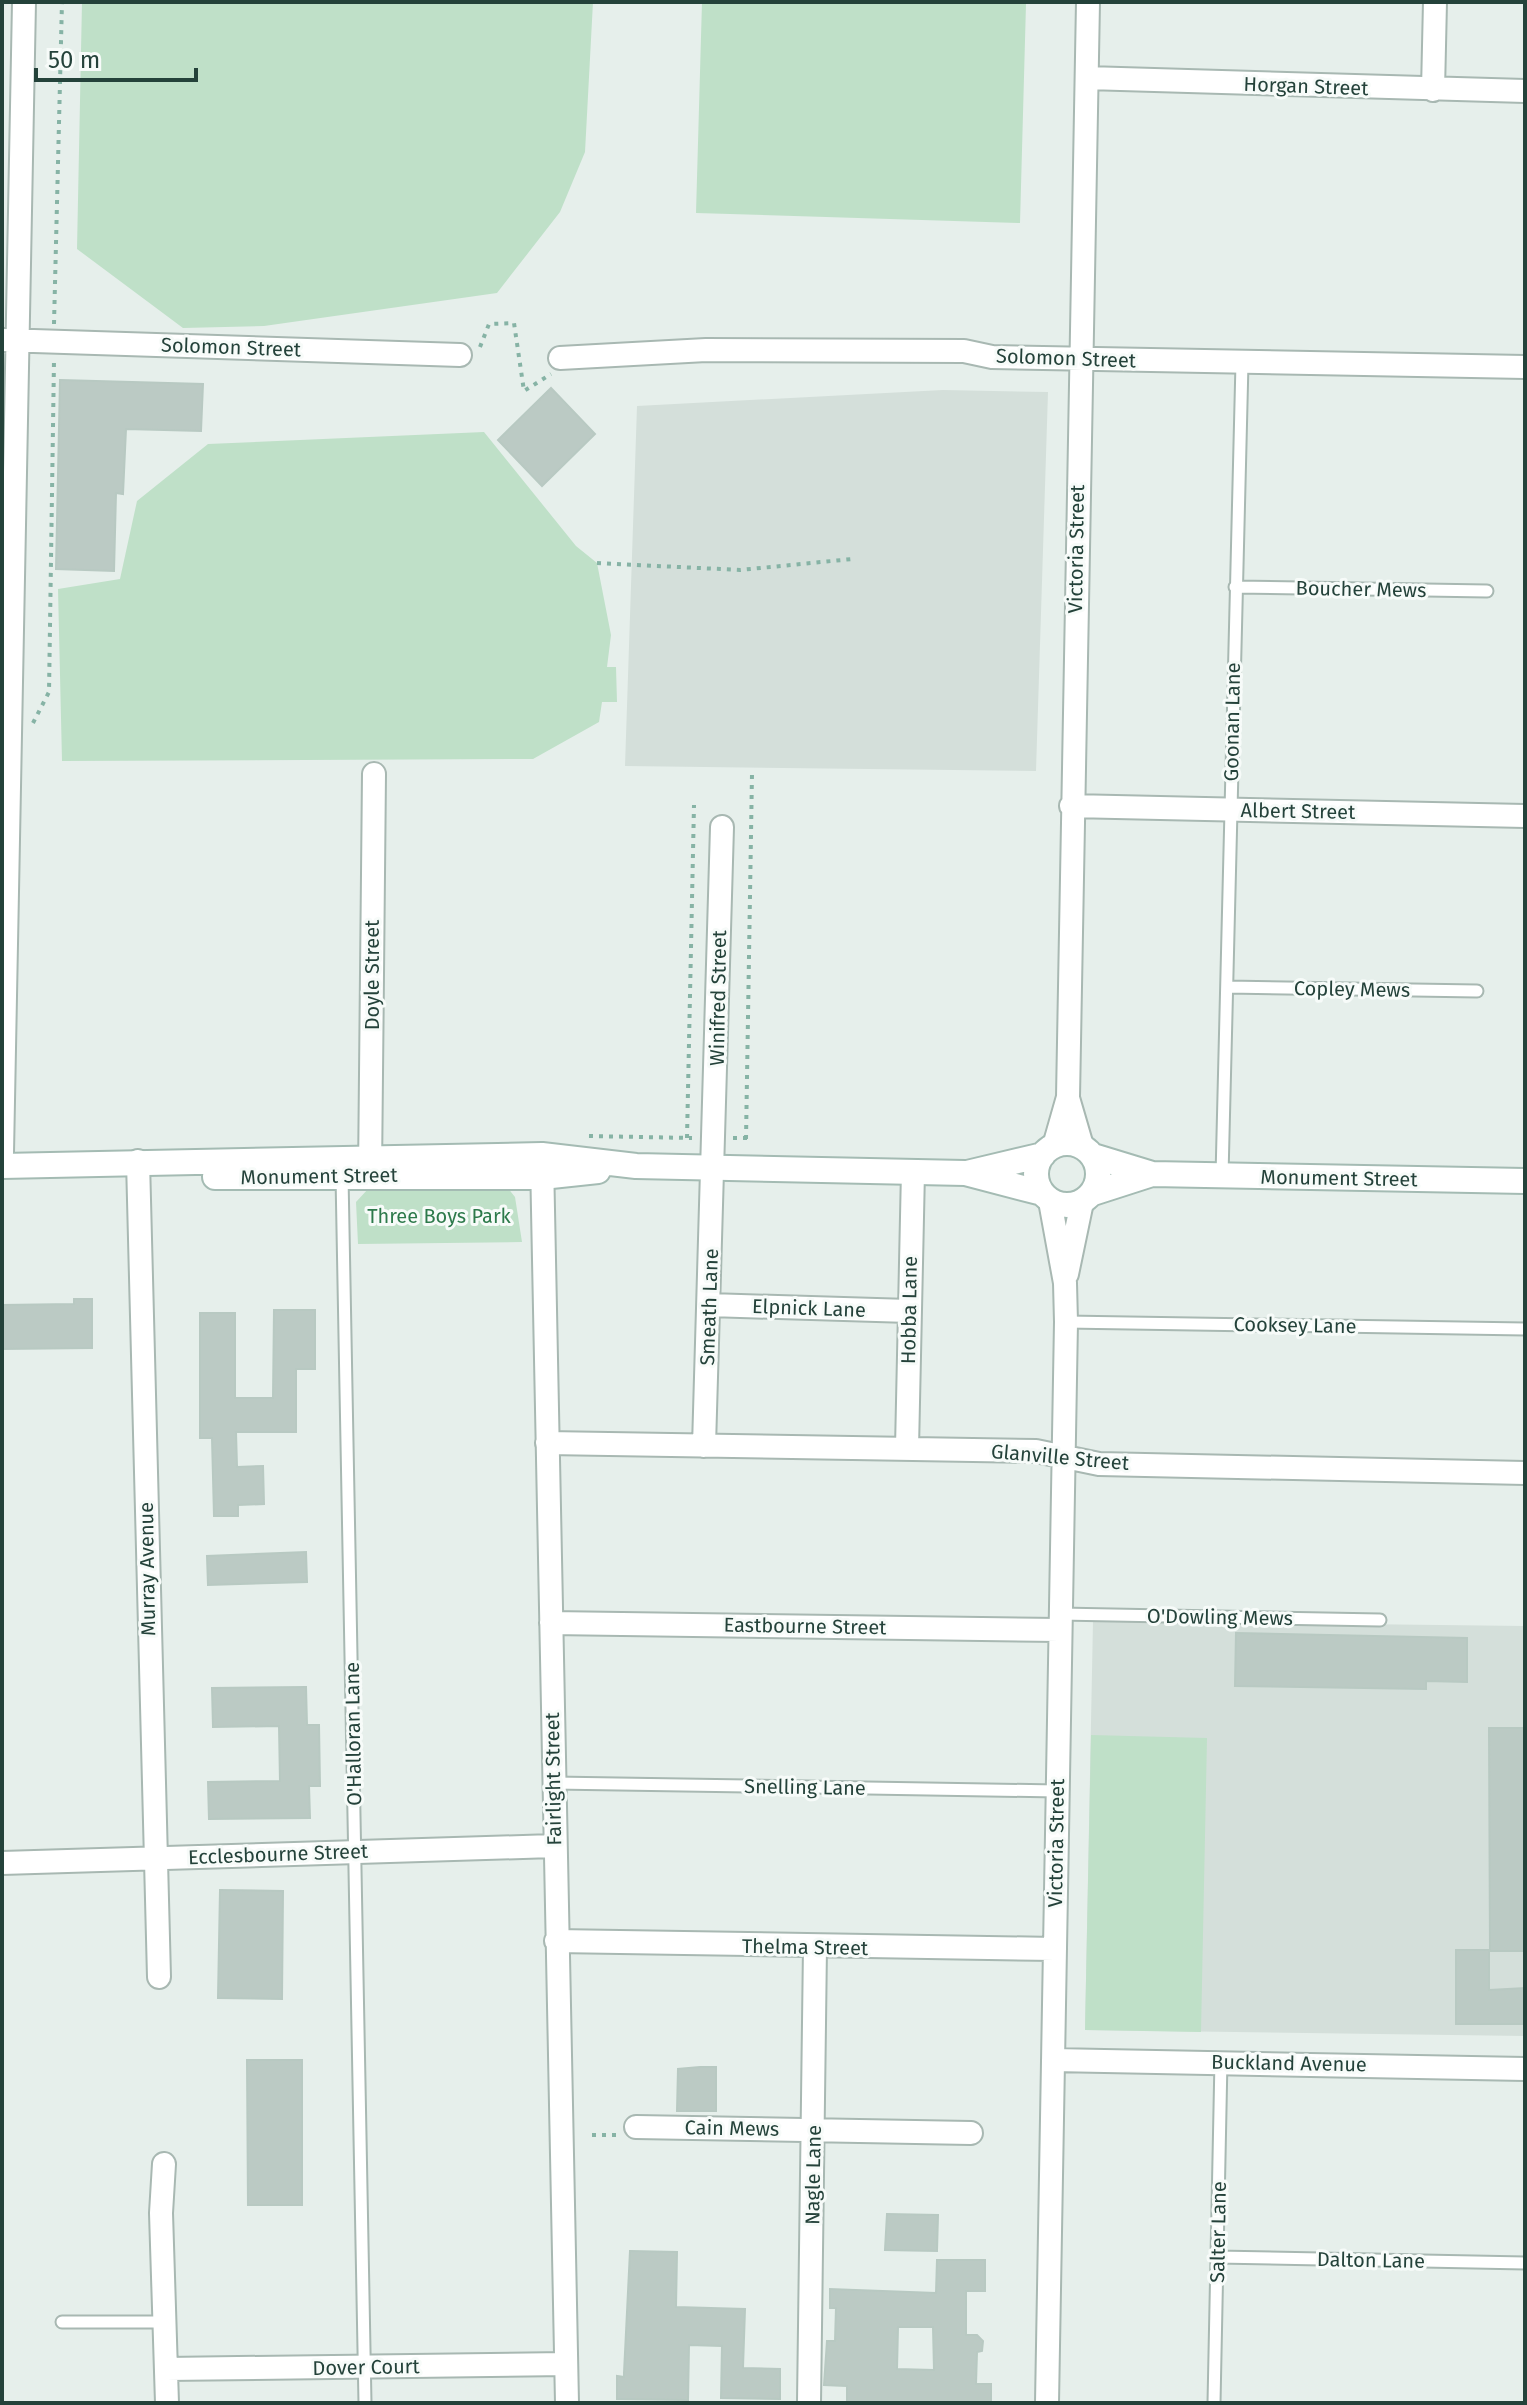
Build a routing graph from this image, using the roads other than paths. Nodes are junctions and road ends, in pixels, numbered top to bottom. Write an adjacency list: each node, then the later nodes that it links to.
1 (24, 2): 7 (street)
2 (1088, 2): 4 (street, Victoria Street)
3 (1435, 2): 5 (street)
4 (1087, 78): 5 (street, Horgan Street); 10 (street, Victoria Street)
5 (1433, 90): 6 (street, Horgan Street)
6 (1525, 91)
7 (9, 340): 8 (street, Solomon Street); 15 (street)
8 (460, 355)
9 (560, 358): 10 (street, Solomon Street)
10 (1080, 359): 11 (street, Solomon Street); 17 (street, Victoria Street)
11 (1242, 363): 12 (street, Solomon Street); 13 (lane, Goonan Lane)
12 (1525, 367)
13 (1235, 587): 14 (lane, Boucher Mews); 18 (lane, Goonan Lane)
14 (1487, 591)
15 (6, 764): 26 (street)
16 (374, 774): 29 (street, Doyle Street)
17 (1071, 806): 18 (street, Albert Street); 23 (street, Victoria Street)
18 (1231, 810): 19 (street, Albert Street); 21 (lane, Goonan Lane)
19 (1525, 816)
20 (722, 827): 32 (street, Winifred Street)
21 (1227, 987): 22 (lane, Copley Mews); 36 (lane, Goonan Lane)
22 (1477, 991)
23 (1068, 1097): 24 (street, Victoria Street); 25 (street, Victoria Street)
24 (1048, 1150): 25 (street); 34 (street, Monument Street); 39 (street)
25 (1087, 1151): 35 (street, Monument Street); 40 (street)
26 (2, 1153)
27 (2, 1166): 30 (street, Monument Street)
28 (542, 1166): 29 (street, Monument Street); 32 (street, Monument Street); 46 (street, Fairlight Street)
29 (370, 1167): 31 (street, Monument Street)
30 (138, 1169): 31 (street, Monument Street); 38 (street, Monument Street); 58 (street, Murray Avenue)
31 (342, 1169): 57 (lane, O'Halloran Lane)
32 (714, 1169): 33 (street, Monument Street); 42 (street, Smeath Lane)
33 (913, 1171): 34 (street, Monument Street); 43 (street, Hobba Lane)
34 (965, 1173): 39 (street, Monument Street)
35 (1152, 1174): 36 (street, Monument Street); 40 (street, Monument Street)
36 (1222, 1177): 37 (street, Monument Street)
37 (1525, 1181)
38 (2, 1182)
39 (1046, 1197): 40 (street); 41 (street, Victoria Street)
40 (1088, 1197): 41 (street, Victoria Street)
41 (1065, 1283): 44 (street, Victoria Street)
42 (709, 1305): 43 (street, Elpnick Lane); 47 (street, Smeath Lane)
43 (909, 1311): 48 (street, Hobba Lane)
44 (1066, 1322): 45 (lane, Cooksey Lane); 49 (street, Victoria Street)
45 (1525, 1329)
46 (547, 1443): 47 (street, Glanville Street); 53 (street, Fairlight Street)
47 (704, 1446): 48 (street, Glanville Street)
48 (907, 1448): 49 (street, Glanville Street)
49 (1064, 1456): 50 (street, Glanville Street); 52 (street, Victoria Street)
50 (1525, 1473)
51 (1380, 1620): 52 (lane, O'Dowling Mews)
52 (1060, 1622): 53 (street, Eastbourne Street); 55 (street, Victoria Street)
53 (551, 1623): 54 (street, Fairlight Street)
54 (552, 1783): 55 (lane, Snelling Lane); 56 (street, Fairlight Street)
55 (1057, 1791): 62 (street, Victoria Street)
56 (553, 1846): 57 (street, Ecclesbourne Street); 60 (street, Fairlight Street)
57 (355, 1851): 58 (street, Ecclesbourne Street); 76 (lane, O'Halloran Lane)
58 (154, 1857): 59 (street, Ecclesbourne Street); 63 (street, Murray Avenue)
59 (2, 1863)
60 (556, 1941): 61 (street, Thelma Street); 75 (street, Fairlight Street)
61 (815, 1947): 62 (street, Thelma Street); 68 (street, Nagle Lane)
62 (1055, 1949): 64 (street, Victoria Street)
63 (159, 1977)
64 (1053, 2060): 65 (street, Buckland Avenue); 82 (street, Victoria Street)
65 (1221, 2060): 66 (street, Buckland Avenue); 71 (lane, Salter Lane)
66 (1525, 2069)
67 (636, 2127): 68 (street, Cain Mews)
68 (813, 2129): 69 (street, Cain Mews); 81 (street, Nagle Lane)
69 (971, 2133)
70 (164, 2164): 74 (street)
71 (1217, 2257): 72 (lane, Dalton Lane); 83 (lane, Salter Lane)
72 (1525, 2263)
73 (62, 2322): 74 (lane)
74 (164, 2322): 77 (street)
75 (566, 2364): 76 (street, Dover Court); 80 (street, Fairlight Street)
76 (364, 2367): 77 (street, Dover Court); 79 (lane, O'Halloran Lane)
77 (166, 2369): 78 (street)
78 (167, 2403)
79 (365, 2403)
80 (567, 2403)
81 (809, 2403)
82 (1047, 2403)
83 (1214, 2403)

